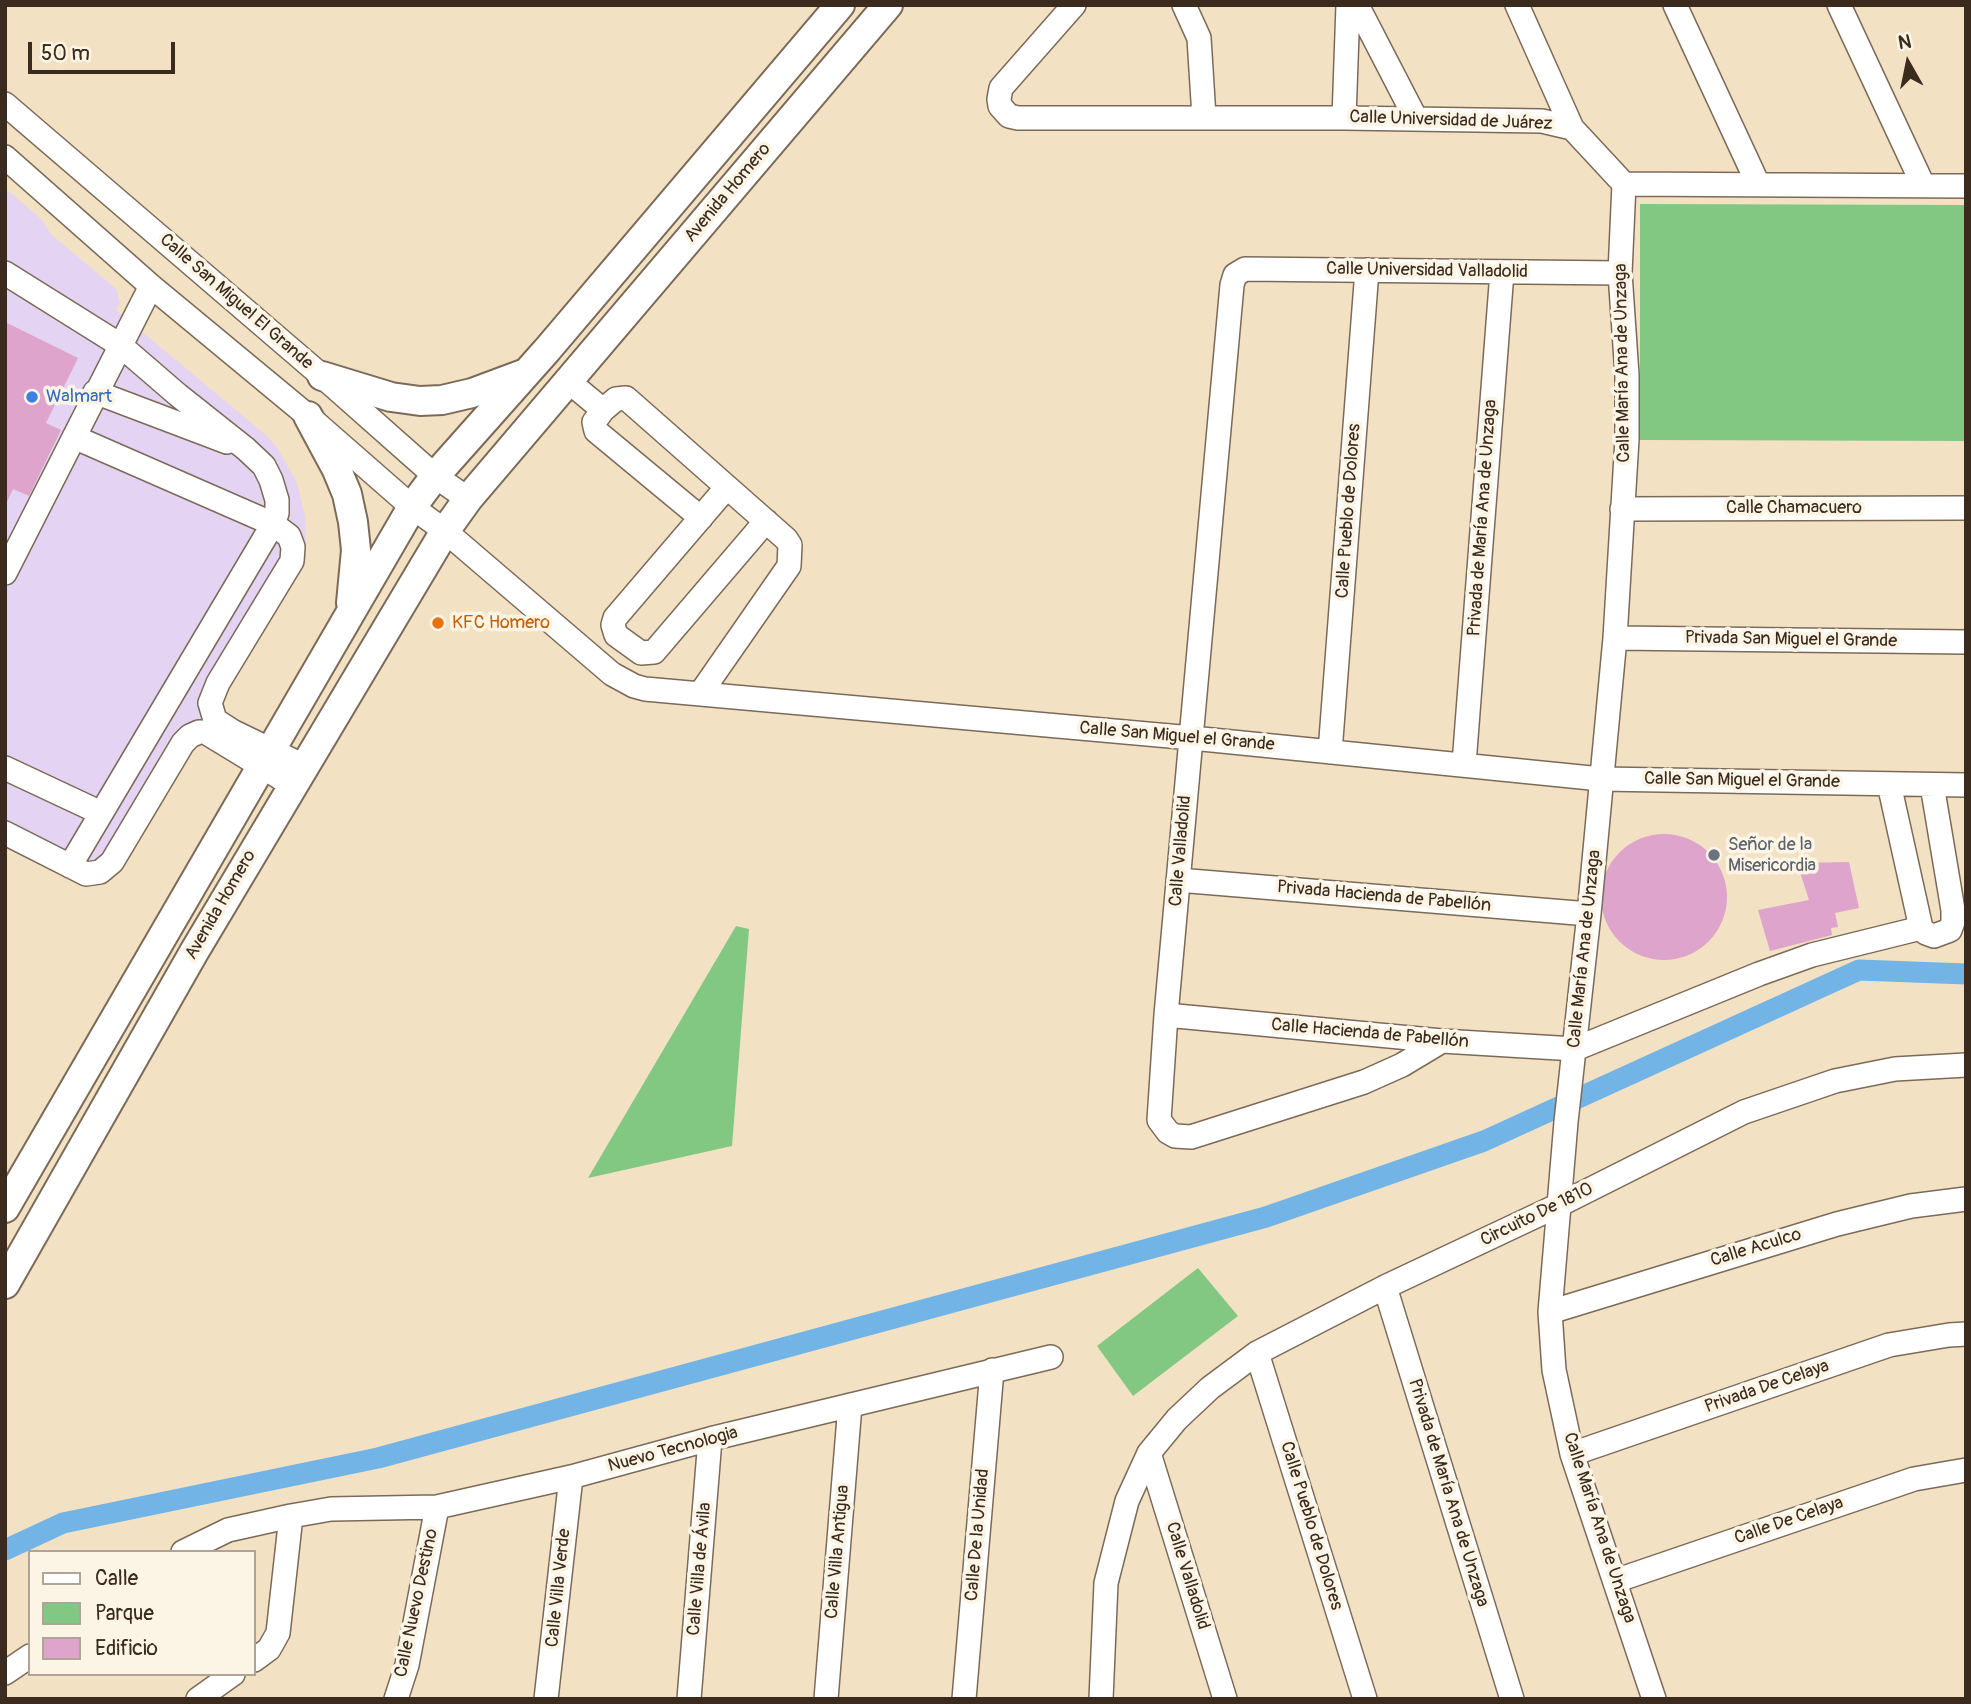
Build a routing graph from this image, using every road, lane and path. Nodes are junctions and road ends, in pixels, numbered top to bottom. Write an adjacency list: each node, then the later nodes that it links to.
1 (840, 5): 27 (main road, Avenida Homero)
2 (888, 5): 29 (main road, Avenida Homero)
3 (1074, 5): 11 (street, Calle Universidad de Juárez)
4 (1184, 5): 11 (street)
5 (1348, 5): 12 (street)
6 (1356, 5): 13 (street)
7 (1517, 5): 14 (street)
8 (1675, 5): 17 (street)
9 (1839, 5): 18 (street)
10 (5, 104): 28 (street, Calle San Miguel El Grande)
11 (1204, 117): 12 (street, Calle Universidad de Juárez)
12 (1344, 118): 13 (street, Calle Universidad de Juárez)
13 (1416, 118): 14 (street, Calle Universidad de Juárez)
14 (1572, 128): 16 (street, Calle Universidad de Juárez)
15 (5, 157): 25 (street)
16 (1624, 184): 17 (street); 22 (street, Calle María Ana de Unzaga)
17 (1758, 184): 18 (street)
18 (1923, 186): 19 (street)
19 (1966, 186)
20 (1367, 270): 21 (street, Calle Universidad Valladolid); 24 (street, Calle Universidad Valladolid); 51 (street, Calle Pueblo de Dolores)
21 (1502, 272): 22 (street, Calle Universidad Valladolid); 53 (street, Privada de María Ana de Unzaga)
22 (1620, 273): 40 (street, Calle María Ana de Unzaga)
23 (5, 274): 26 (street)
24 (1235, 275): 50 (street, Calle Valladolid)
25 (151, 286): 26 (street); 32 (street)
26 (120, 345): 30 (street); 34 (street)
27 (538, 361): 28 (main road); 35 (main road, Avenida Homero)
28 (322, 376): 35 (street, Calle San Miguel El Grande)
29 (568, 381): 31 (street); 37 (main road, Avenida Homero)
30 (95, 392): 33 (street); 34 (street)
31 (603, 410): 36 (street); 41 (street)
32 (308, 416): 38 (street); 46 (main road)
33 (74, 437): 43 (street); 45 (street)
34 (246, 449): 43 (street)
35 (435, 477): 37 (street, Calle San Miguel El Grande); 38 (main road, Avenida Homero)
36 (727, 487): 41 (street); 42 (street)
37 (468, 499): 44 (main road, Avenida Homero)
38 (412, 507): 44 (street); 46 (main road, Avenida Homero)
39 (1966, 508): 40 (street, Calle Chamacuero)
40 (1622, 509): 47 (street, Calle María Ana de Unzaga)
41 (701, 518): 42 (street)
42 (766, 521): 49 (street)
43 (273, 524): 52 (street); 60 (street)
44 (445, 531): 49 (street, Calle San Miguel el Grande); 55 (main road, Avenida Homero)
45 (5, 573)
46 (350, 614): 52 (main road, Avenida Homero)
47 (1615, 638): 48 (street, Privada San Miguel el Grande); 56 (street, Calle María Ana de Unzaga)
48 (1966, 642)
49 (700, 694): 50 (street, Calle San Miguel el Grande)
50 (1192, 738): 51 (street, Calle San Miguel el Grande); 63 (street, Calle Valladolid)
51 (1331, 752): 53 (street, Calle San Miguel el Grande)
52 (267, 757): 55 (street); 62 (street); 72 (main road, Avenida Homero)
53 (1464, 764): 56 (street, Calle San Miguel el Grande)
54 (5, 768): 60 (street)
55 (298, 775): 73 (main road, Avenida Homero)
56 (1601, 779): 57 (street, Calle San Miguel el Grande); 64 (street, Calle María Ana de Unzaga)
57 (1889, 784): 58 (street, Calle San Miguel el Grande); 65 (street)
58 (1932, 785): 59 (street, Calle San Miguel el Grande); 65 (street)
59 (1966, 785)
60 (101, 813): 62 (street)
61 (5, 833): 62 (street)
62 (70, 866)
63 (1178, 880): 64 (street, Privada Hacienda de Pabellón); 66 (street, Calle Valladolid)
64 (1589, 914): 68 (street, Calle María Ana de Unzaga)
65 (1921, 928): 68 (street)
66 (1166, 1015): 67 (street, Calle Hacienda de Pabellón); 67 (street, Calle Valladolid)
67 (1442, 1041): 68 (street, Calle Hacienda de Pabellón)
68 (1575, 1049): 71 (street, Calle María Ana de Unzaga)
69 (1966, 1065): 71 (street, Circuito De 1810)
70 (1966, 1199): 75 (street, Calle Aculco)
71 (1559, 1205): 74 (street, Circuito De 1810); 75 (street, Calle María Ana de Unzaga)
72 (5, 1208)
73 (5, 1284)
74 (1385, 1287): 77 (street, Circuito De 1810); 103 (street, Privada de María Ana de Unzaga)
75 (1550, 1312): 83 (street, Calle María Ana de Unzaga)
76 (1966, 1334): 83 (street, Privada De Celaya)
77 (1257, 1353): 82 (street, Circuito De 1810); 102 (street, Calle Pueblo de Dolores)
78 (1051, 1357): 79 (street, Nuevo Tecnologia)
79 (992, 1370): 80 (street, Nuevo Tecnologia); 99 (street, Calle De la Unidad)
80 (850, 1405): 81 (street, Nuevo Tecnologia); 98 (street, Calle Villa Antigua)
81 (710, 1439): 85 (street, Nuevo Tecnologia); 97 (street, Calle Villa de Ávila)
82 (1149, 1453): 100 (street); 101 (street, Calle Valladolid)
83 (1572, 1454): 89 (street, Calle María Ana de Unzaga)
84 (1966, 1470): 89 (street, Calle De Celaya)
85 (571, 1477): 86 (street, Nuevo Tecnologia); 96 (street, Calle Villa Verde)
86 (437, 1507): 87 (street, Nuevo Tecnologia); 95 (street, Calle Nuevo Destino)
87 (291, 1516): 88 (street, Nuevo Tecnologia); 91 (street)
88 (187, 1550)
89 (1615, 1581): 104 (street, Calle María Ana de Unzaga)
90 (28, 1657): 92 (street)
91 (256, 1659)
92 (5, 1673)
93 (230, 1676): 94 (street)
94 (198, 1699)
95 (396, 1699)
96 (546, 1699)
97 (689, 1699)
98 (826, 1699)
99 (964, 1699)
100 (1101, 1699)
101 (1225, 1699)
102 (1365, 1699)
103 (1512, 1699)
104 (1654, 1699)

